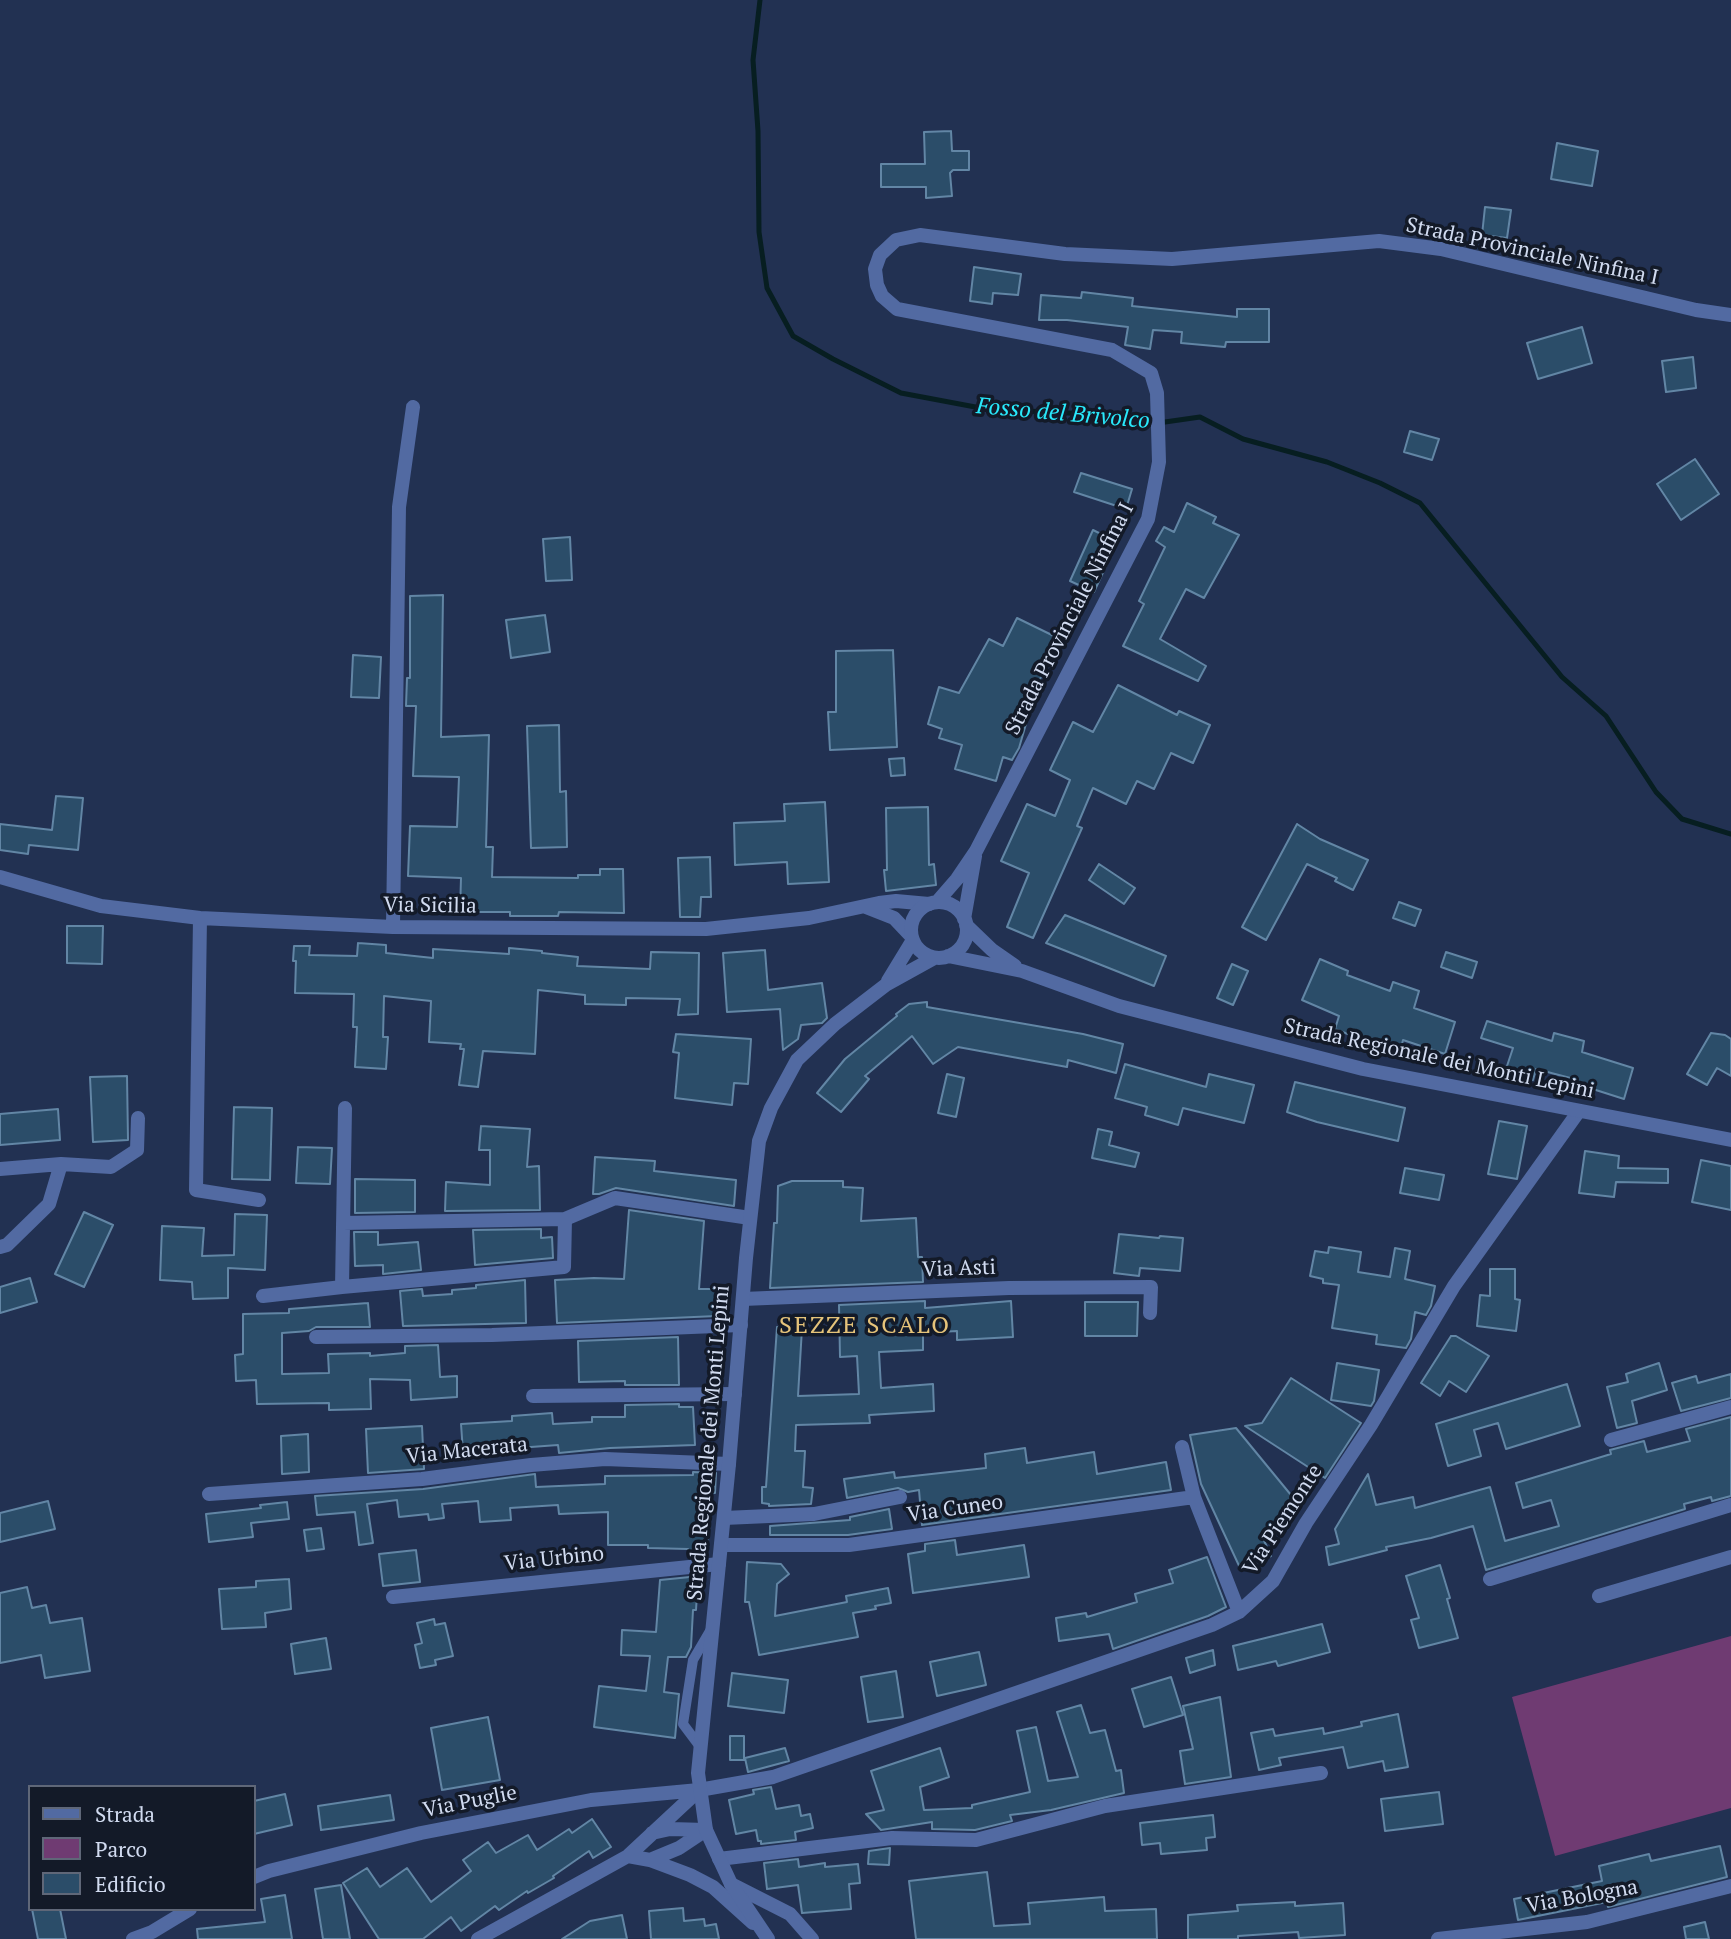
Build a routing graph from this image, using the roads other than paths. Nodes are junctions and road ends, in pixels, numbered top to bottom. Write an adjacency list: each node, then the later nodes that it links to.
1 (1731, 315): 3 (street, Strada Provinciale Ninfina I)
2 (413, 407): 9 (street)
3 (976, 851): 5 (street, Strada Provinciale Ninfina I); 8 (street, Strada Provinciale Ninfina I)
4 (0, 877): 7 (street, Via Sicilia)
5 (933, 903): 6 (street, Via Sicilia); 8 (street); 10 (street)
6 (862, 906): 9 (street, Via Sicilia); 10 (street)
7 (200, 918): 9 (street, Via Sicilia); 20 (street)
8 (965, 922): 11 (street); 12 (street, Strada Regionale dei Monti Lepini)
9 (393, 927)
10 (912, 938): 11 (street); 13 (street, Strada Regionale dei Monti Lepini)
11 (941, 957): 12 (street, Strada Regionale dei Monti Lepini); 13 (street, Strada Regionale dei Monti Lepini)
12 (1022, 971): 15 (street, Strada Regionale dei Monti Lepini)
13 (887, 984): 21 (street, Strada Regionale dei Monti Lepini)
14 (345, 1108): 23 (street)
15 (1578, 1111): 17 (street, Strada Regionale dei Monti Lepini); 48 (street, Via Piemonte)
16 (138, 1118): 18 (street)
17 (1731, 1140)
18 (61, 1164): 19 (street); 24 (street)
19 (0, 1169)
20 (258, 1200)
21 (750, 1218): 22 (street); 27 (street, Strada Regionale dei Monti Lepini)
22 (565, 1219): 23 (street); 25 (street)
23 (343, 1223): 25 (street)
24 (0, 1247)
25 (342, 1287): 26 (street)
26 (263, 1296)
27 (743, 1299): 28 (street, Via Asti); 29 (street, Strada Regionale dei Monti Lepini)
28 (1150, 1313)
29 (741, 1325): 30 (street); 31 (street, Strada Regionale dei Monti Lepini)
30 (316, 1338)
31 (735, 1394): 32 (street); 36 (street, Strada Regionale dei Monti Lepini)
32 (533, 1396)
33 (1731, 1408): 34 (street)
34 (1611, 1440)
35 (1182, 1447): 39 (street)
36 (729, 1464): 37 (street, Via Macerata); 41 (street, Strada Regionale dei Monti Lepini)
37 (209, 1494)
38 (900, 1497): 41 (street)
39 (1194, 1497): 42 (street, Via Cuneo); 48 (street)
40 (1731, 1504): 45 (street)
41 (724, 1518): 42 (street, Strada Regionale dei Monti Lepini)
42 (721, 1545): 44 (street, Strada Regionale dei Monti Lepini)
43 (1731, 1557): 46 (street)
44 (719, 1563): 47 (street, Via Urbino); 50 (street, Strada Regionale dei Monti Lepini)
45 (1490, 1579)
46 (1599, 1596)
47 (393, 1597)
48 (1239, 1612): 50 (street, Via Piemonte)
49 (1321, 1773): 54 (street)
50 (699, 1790): 51 (street, Strada Regionale dei Monti Lepini); 52 (street); 56 (street, Via Puglie)
51 (706, 1830): 52 (street); 54 (street, Strada Regionale dei Monti Lepini); 55 (street)
52 (650, 1834): 53 (street)
53 (628, 1856): 55 (street); 62 (street)
54 (719, 1859): 57 (street, Strada Regionale dei Monti Lepini)
55 (650, 1860): 60 (street)
56 (256, 1876)
57 (731, 1884): 60 (street, Strada Regionale dei Monti Lepini); 63 (street)
58 (1731, 1885): 64 (street, Via Bologna)
59 (187, 1911): 61 (street)
60 (767, 1937)
61 (133, 1939)
62 (478, 1939)
63 (812, 1939)
64 (1438, 1939)

